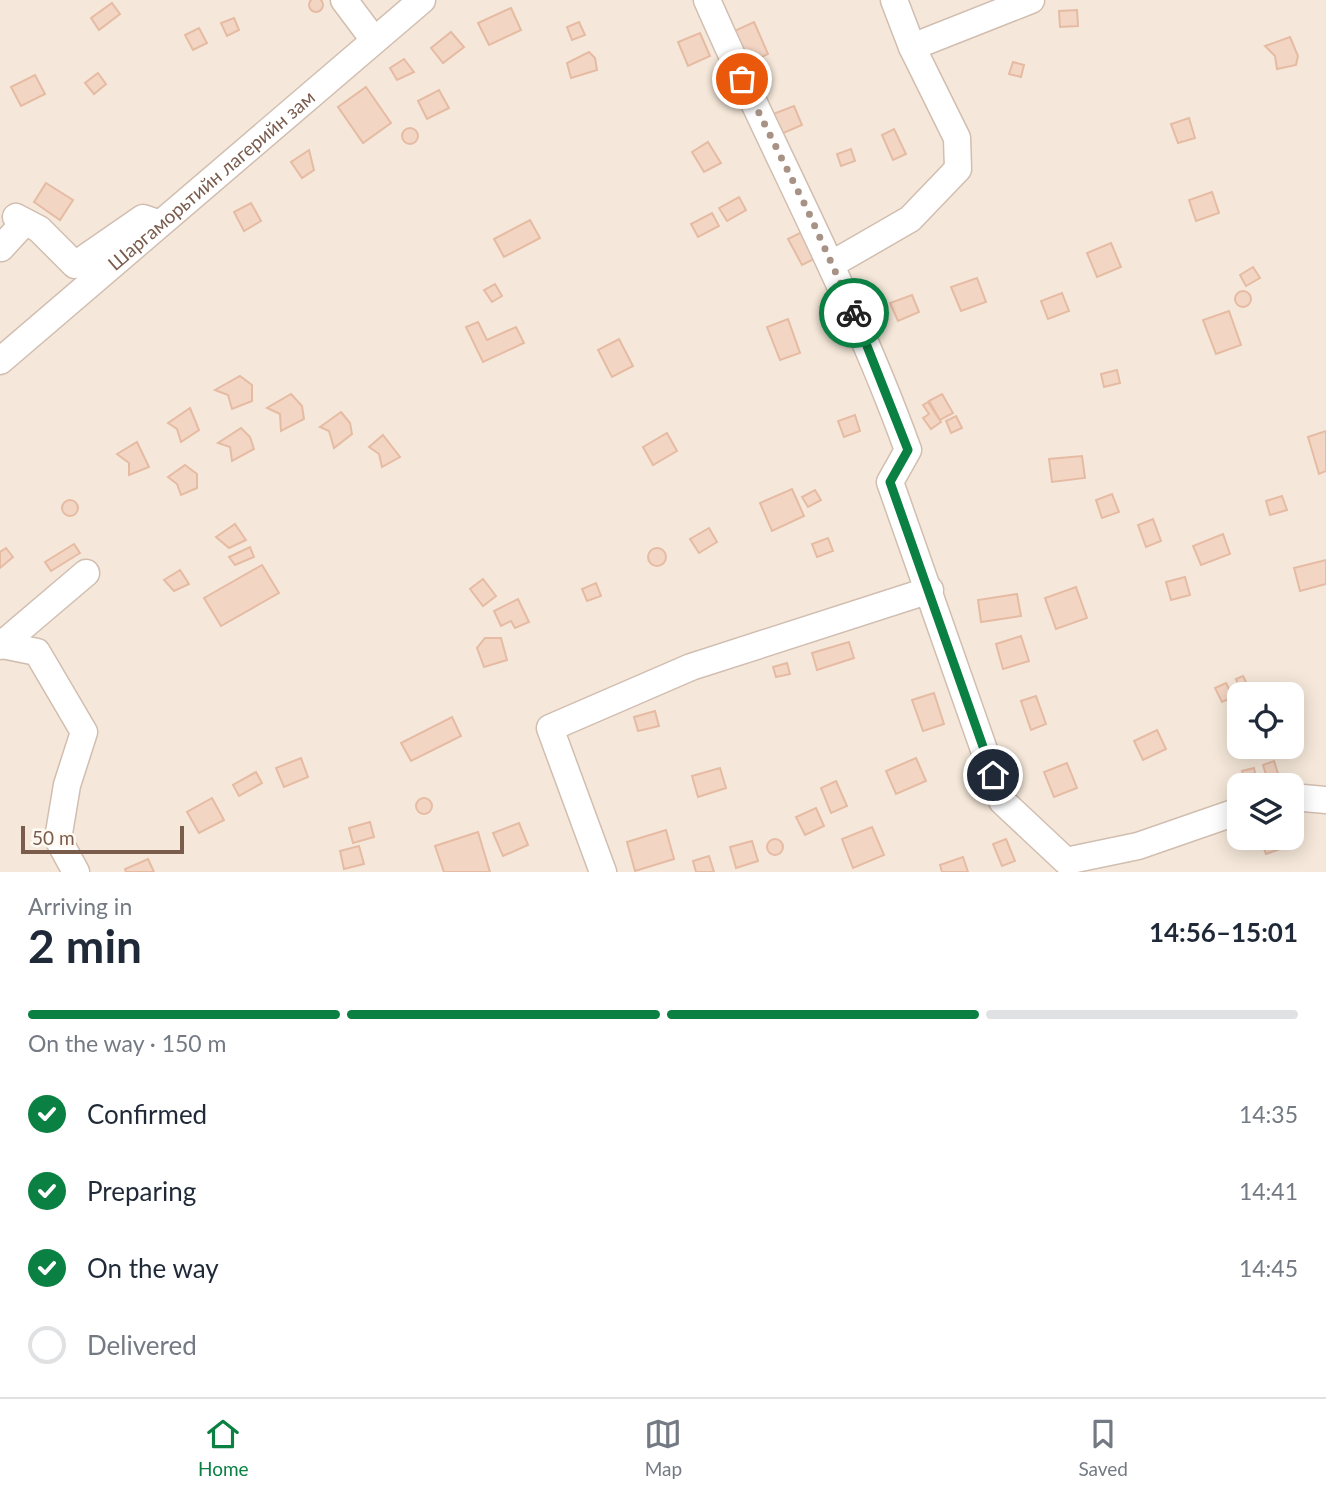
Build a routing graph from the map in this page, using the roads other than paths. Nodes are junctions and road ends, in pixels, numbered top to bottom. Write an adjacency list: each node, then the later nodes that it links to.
1 (344, 0): 6 (street)
2 (422, 0): 6 (street, Шаргаморьтийн лагерийн зам)
3 (707, 0): 10 (street)
4 (894, 0): 7 (street)
5 (1031, 0): 7 (street)
6 (374, 40): 8 (street, Шаргаморьтийн лагерийн зам)
7 (912, 47): 10 (street)
8 (160, 224): 9 (street); 11 (street, Шаргаморьтийн лагерийн зам)
9 (0, 246)
10 (832, 264): 13 (street)
11 (0, 361)
12 (86, 573): 14 (street)
13 (930, 590): 17 (street); 19 (street)
14 (1, 645): 18 (street)
15 (1304, 798): 16 (street)
16 (1326, 800)
17 (1227, 815)
18 (76, 872)
19 (603, 872)

